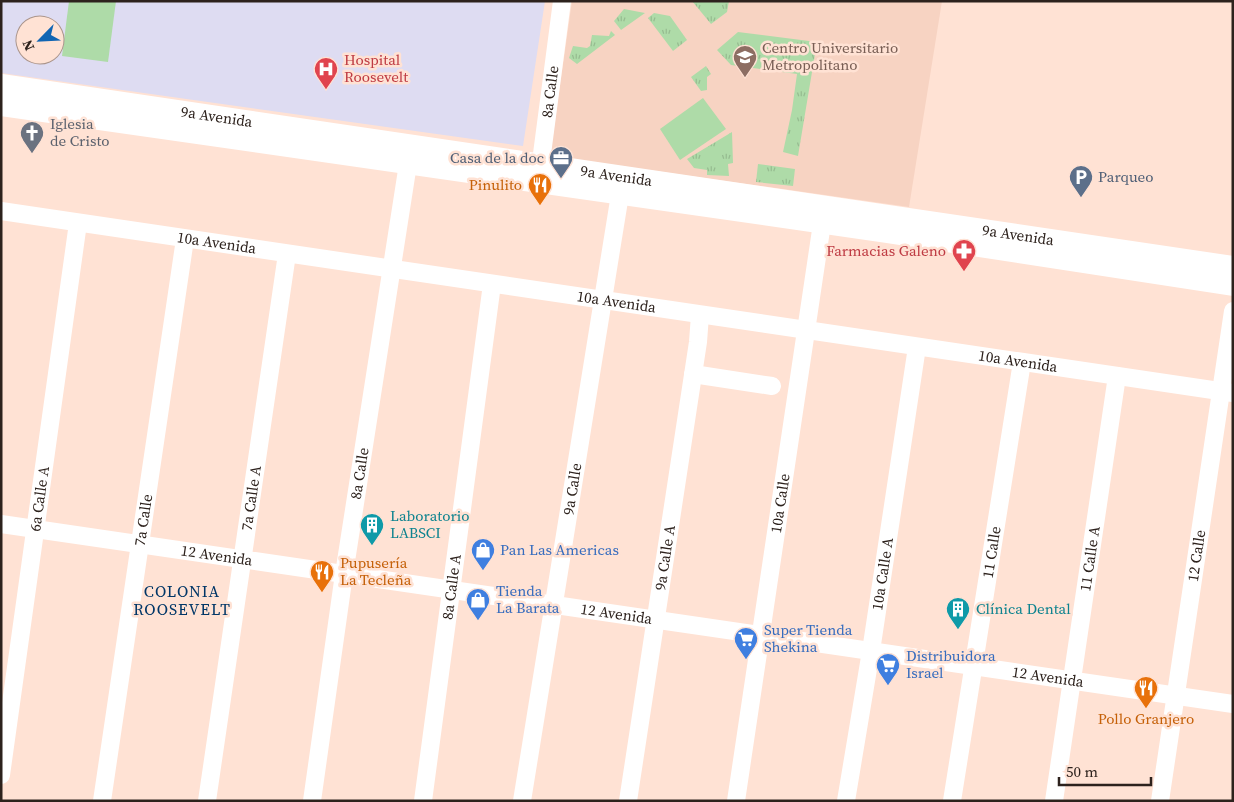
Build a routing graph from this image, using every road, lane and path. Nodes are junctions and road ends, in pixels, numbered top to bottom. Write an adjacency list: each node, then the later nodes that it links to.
1 (562, 1): 5 (street, 8a Calle)
2 (1, 86): 4 (main road, 9a Avenida)
3 (1, 105): 4 (main road, 9a Avenida)
4 (410, 155): 5 (main road, 9a Avenida); 14 (street, 8a Calle)
5 (540, 174): 6 (main road, 9a Avenida)
6 (622, 186): 8 (main road, 9a Avenida); 17 (street, 9a Calle)
7 (1, 211): 9 (street, 10a Avenida)
8 (823, 215): 10 (main road, 9a Avenida); 20 (street, 10a Calle)
9 (78, 223): 11 (street, 10a Avenida); 28 (street, 6a Calle A)
10 (889, 224): 13 (main road, 9a Avenida); 16 (main road, 9a Avenida)
11 (185, 238): 12 (street, 10a Avenida); 29 (street, 7a Calle)
12 (287, 254): 14 (street, 10a Avenida); 30 (street, 7a Calle A)
13 (1233, 267)
14 (392, 269): 15 (street, 10a Avenida); 31 (street, 8a Calle)
15 (492, 284): 17 (street, 10a Avenida); 32 (street, 8a Calle A)
16 (1233, 285)
17 (603, 300): 19 (street, 10a Avenida); 33 (street, 9a Calle)
18 (1233, 310): 26 (street, 12 Calle)
19 (700, 315): 20 (street, 10a Avenida); 23 (street, 9a Calle A)
20 (807, 330): 21 (street, 10a Avenida); 35 (street, 10a Calle)
21 (917, 347): 22 (street, 10a Avenida); 36 (street, 10a Calle A)
22 (1022, 362): 24 (street, 10a Avenida); 37 (street, 11 Calle)
23 (693, 374): 25 (street); 34 (street, 9a Calle A)
24 (1116, 376): 26 (street, 10a Avenida); 38 (street, 11 Calle A)
25 (772, 386)
26 (1227, 392): 39 (street, 12 Calle)
27 (1, 524): 28 (street, 12 Avenida)
28 (35, 529): 29 (street, 12 Avenida); 41 (street, 6a Calle A)
29 (140, 544): 30 (street, 12 Avenida); 42 (street, 7a Calle)
30 (243, 560): 31 (street, 12 Avenida); 43 (street, 7a Calle A)
31 (344, 574): 32 (street, 12 Avenida); 44 (street, 8a Calle)
32 (451, 590): 33 (street, 12 Avenida); 45 (street, 8a Calle A)
33 (554, 605): 34 (street, 12 Avenida); 46 (street, 9a Calle)
34 (655, 620): 35 (street, 12 Avenida); 47 (street, 9a Calle A)
35 (761, 635): 36 (street, 12 Avenida); 48 (street, 10a Calle)
36 (871, 651): 37 (street, 12 Avenida); 49 (street, 10a Calle A)
37 (974, 666): 38 (street, 12 Avenida); 50 (street, 11 Calle)
38 (1072, 680): 39 (street, 12 Avenida); 51 (street, 11 Calle A)
39 (1175, 696): 40 (street, 12 Avenida); 52 (street, 12 Calle)
40 (1233, 704)
41 (1, 775)
42 (102, 801)
43 (207, 801)
44 (312, 801)
45 (423, 801)
46 (522, 801)
47 (628, 801)
48 (736, 801)
49 (846, 801)
50 (952, 801)
51 (1054, 801)
52 (1160, 801)

